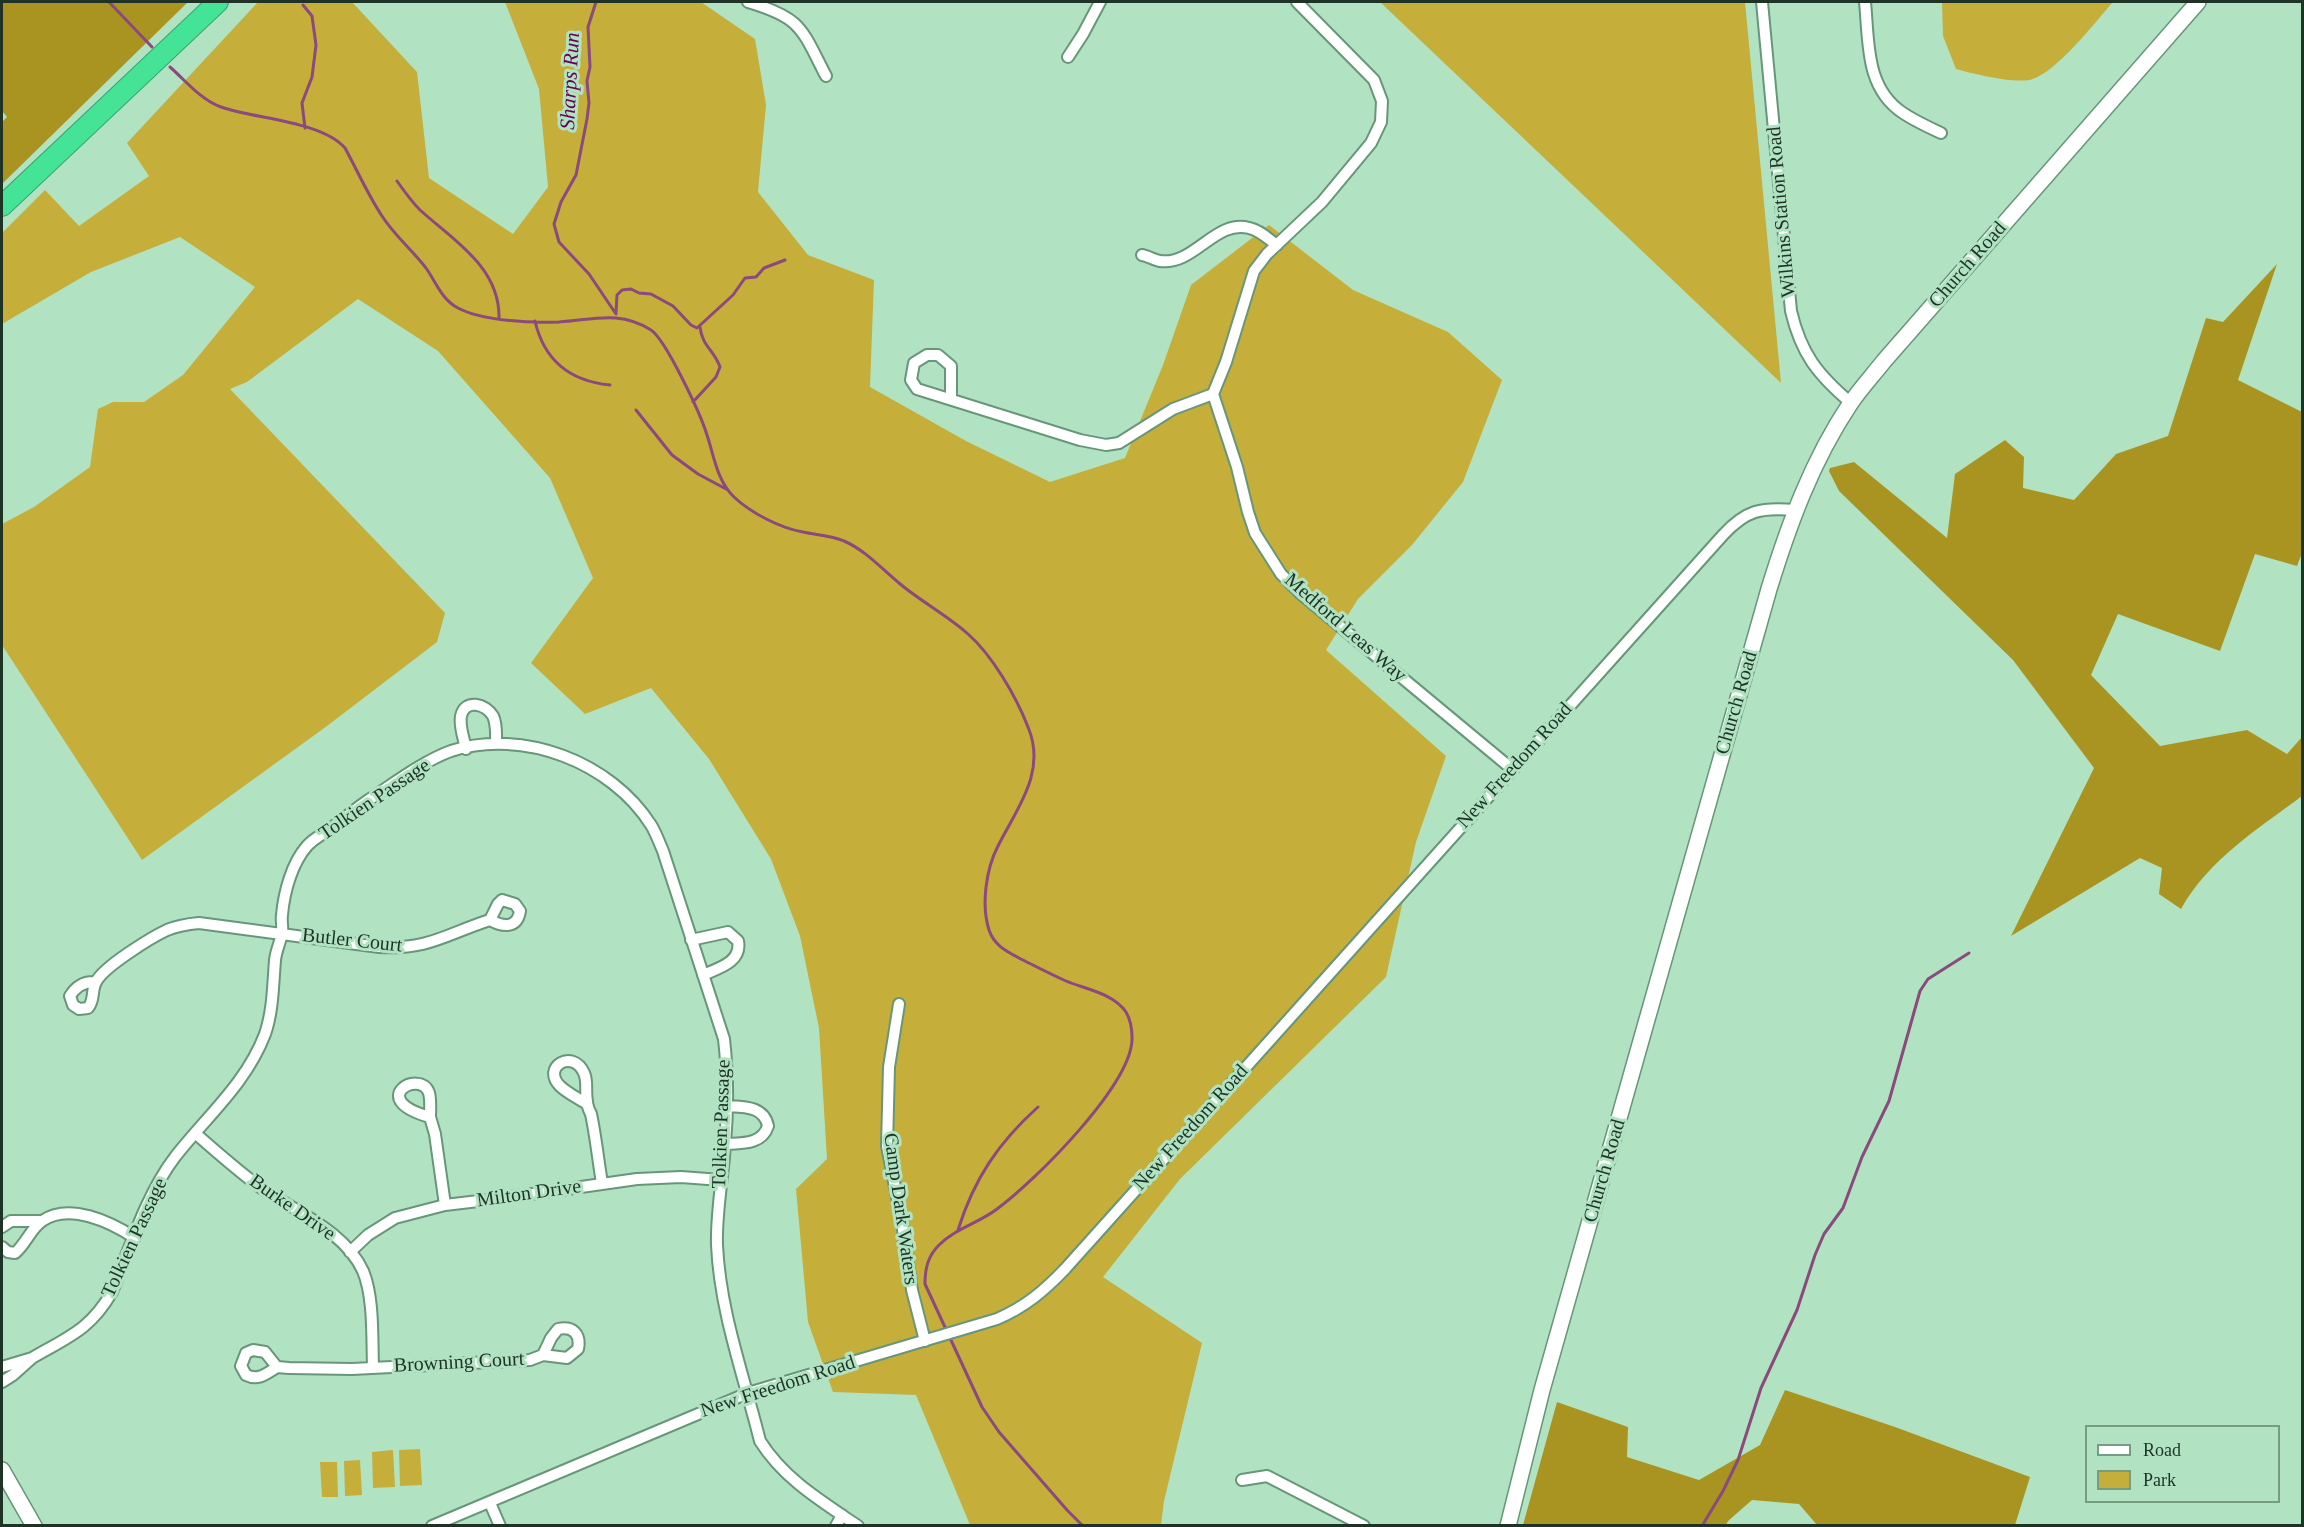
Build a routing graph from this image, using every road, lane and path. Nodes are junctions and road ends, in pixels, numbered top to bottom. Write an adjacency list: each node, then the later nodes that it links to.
1 (218, 2): 11 (highway)
2 (748, 2): 9 (street)
3 (1100, 2): 8 (street)
4 (1297, 2): 12 (street)
5 (1762, 2): 16 (street, Wilkins Station Road)
6 (1865, 2): 10 (street)
7 (2198, 2): 16 (main road, Church Road)
8 (1068, 57)
9 (826, 76)
10 (1941, 133)
11 (2, 206)
12 (1277, 245): 13 (street); 14 (street)
13 (1142, 255)
14 (1213, 394): 15 (street); 20 (street, Medford Leas Way)
15 (951, 398): 15 (street)
16 (1851, 402): 17 (main road, Church Road)
17 (1795, 510): 20 (street, New Freedom Road); 58 (main road, Church Road)
18 (496, 744): 19 (street, Tolkien Passage); 19 (street); 23 (street, Tolkien Passage)
19 (466, 748): 22 (street, Tolkien Passage)
20 (1512, 769): 40 (street, New Freedom Road)
21 (490, 920): 22 (street, Butler Court)
22 (282, 933): 25 (street, Butler Court); 30 (street, Tolkien Passage)
23 (691, 940): 24 (street, Tolkien Passage); 24 (street)
24 (703, 975): 28 (street, Tolkien Passage)
25 (96, 982)
26 (899, 1004): 40 (street, Camp Dark Waters)
27 (587, 1104): 33 (street)
28 (727, 1106): 31 (street, Tolkien Passage); 31 (street)
29 (430, 1117): 34 (street)
30 (196, 1134): 37 (street, Tolkien Passage); 39 (street, Burke Drive)
31 (725, 1144): 32 (street, Tolkien Passage)
32 (721, 1180): 33 (street, Milton Drive); 47 (street, Tolkien Passage)
33 (602, 1183): 34 (street, Milton Drive)
34 (445, 1204): 39 (street, Milton Drive)
35 (40, 1221): 36 (street); 37 (street); 38 (street)
36 (2, 1227)
37 (135, 1238): 42 (street, Tolkien Passage)
38 (2, 1247)
39 (350, 1252): 45 (street, Burke Drive)
40 (930, 1340): 47 (street, New Freedom Road)
41 (543, 1355): 45 (street, Browning Court)
42 (32, 1358): 43 (street, Tolkien Passage); 46 (street, Tolkien Passage)
43 (2, 1367)
44 (277, 1367): 45 (street, Browning Court)
45 (373, 1367)
46 (2, 1382)
47 (748, 1393): 50 (street, New Freedom Road); 51 (street, Tolkien Passage)
48 (2, 1470): 52 (main road)
49 (1242, 1480): 57 (street)
50 (490, 1503): 53 (street, New Freedom Road); 54 (street)
51 (842, 1515): 55 (street); 56 (street, Tolkien Passage)
52 (34, 1526)
53 (432, 1526)
54 (500, 1526)
55 (836, 1526)
56 (858, 1526)
57 (1364, 1526)
58 (1508, 1526)

